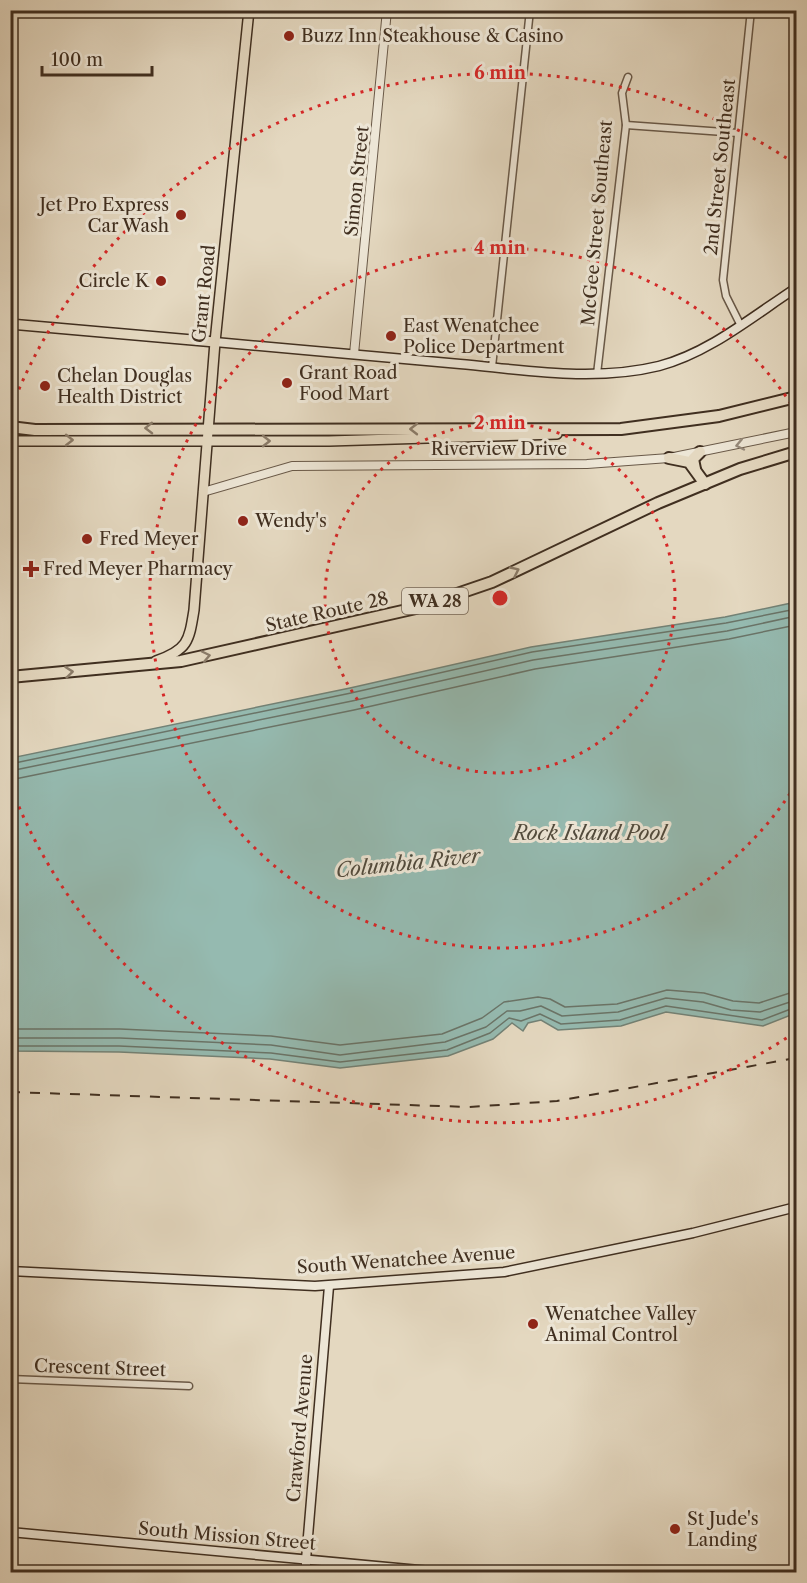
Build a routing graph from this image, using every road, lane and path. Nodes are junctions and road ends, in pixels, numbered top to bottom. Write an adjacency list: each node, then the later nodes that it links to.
1 (249, 10): 11 (main road, Grant Road)
2 (387, 10): 12 (street, Simon Street)
3 (530, 10): 13 (street)
4 (751, 10): 7 (street, 2nd Street Southeast)
5 (628, 77): 6 (street, McGee Street Southeast)
6 (626, 125): 7 (street); 14 (street, McGee Street Southeast)
7 (738, 134): 10 (street, 2nd Street Southeast)
8 (796, 288): 10 (main road)
9 (10, 324): 11 (main road)
10 (740, 324): 14 (main road)
11 (215, 342): 12 (main road); 16 (main road, Grant Road)
12 (354, 354): 13 (main road)
13 (492, 367): 14 (main road)
14 (597, 374)
15 (796, 397): 18 (highway)
16 (208, 428): 17 (highway, one-way to 17); 18 (highway, one-way to 16); 21 (main road, Grant Road)
17 (10, 429)
18 (577, 430): 21 (main road, one-way to 18)
19 (796, 432): 22 (street, Riverview Drive, one-way to 22)
20 (10, 441): 21 (main road, one-way to 21)
21 (207, 441): 27 (main road, Grant Road)
22 (700, 452): 24 (street, Riverview Drive); 25 (highway)
23 (796, 452): 26 (highway, State Route 28 / WA 28)
24 (669, 458): 25 (highway); 27 (street, Riverview Drive)
25 (695, 469): 26 (highway)
26 (705, 484): 28 (highway, State Route 28 / WA 28, one-way to 26)
27 (203, 492): 28 (main road, Grant Road)
28 (148, 664): 29 (highway, State Route 28 / WA 28, one-way to 28)
29 (10, 677)
30 (796, 1207): 32 (main road, South Wenatchee Avenue)
31 (10, 1271): 32 (main road, South Wenatchee Avenue)
32 (329, 1286): 36 (main road, Crawford Avenue)
33 (10, 1379): 34 (street, Crescent Street)
34 (189, 1386)
35 (10, 1532): 36 (main road, South Mission Street)
36 (306, 1560): 37 (street, Crawford Avenue); 38 (main road, South Mission Street)
37 (306, 1572)
38 (441, 1572)

